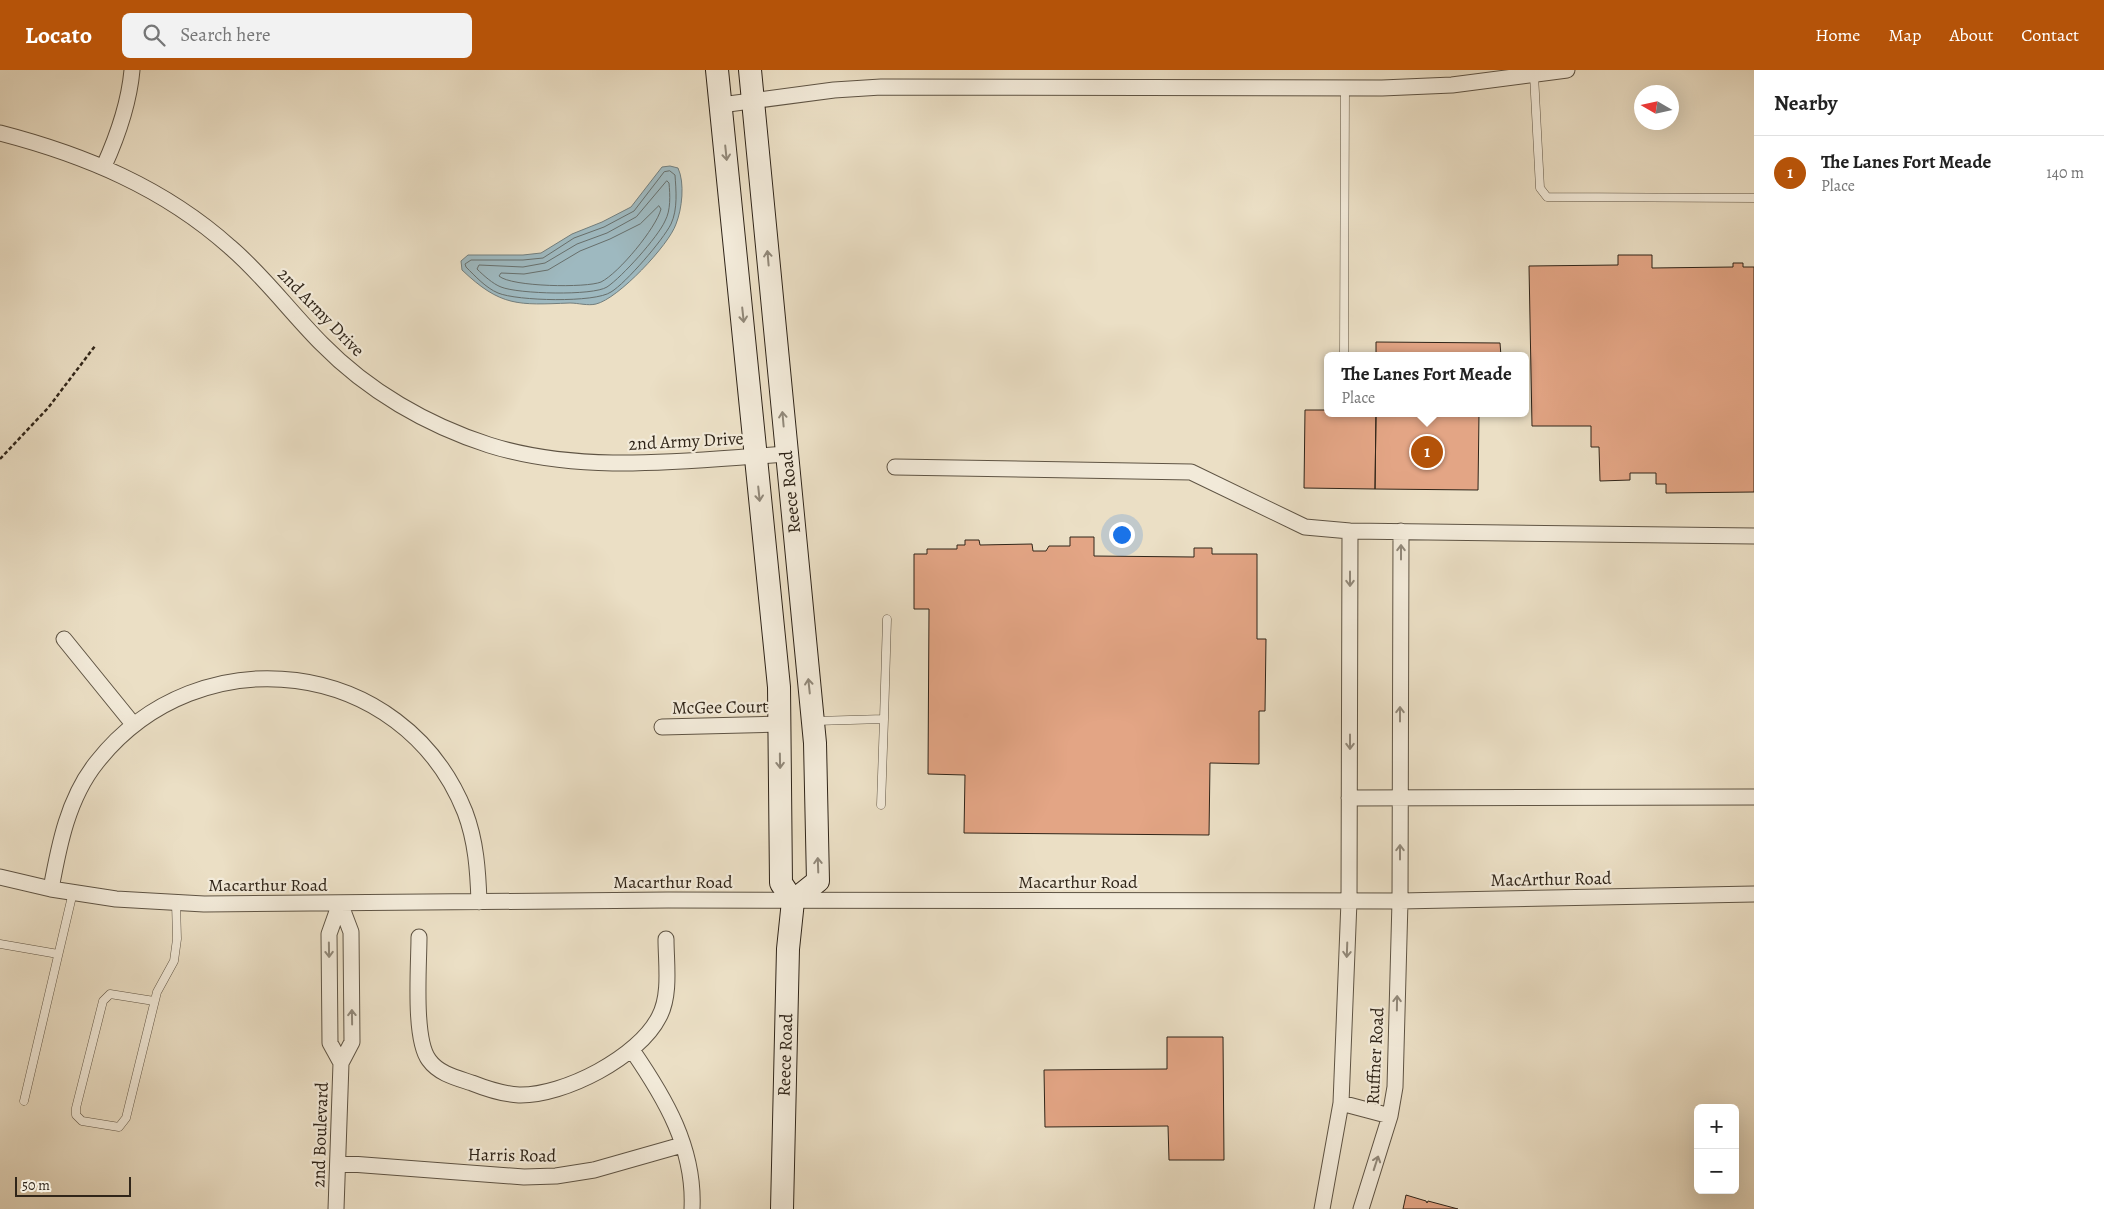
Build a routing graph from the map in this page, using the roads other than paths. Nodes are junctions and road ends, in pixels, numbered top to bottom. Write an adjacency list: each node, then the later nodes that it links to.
1 (132, 70): 11 (street)
2 (716, 70): 9 (street, Reece Road)
3 (750, 70): 8 (street, Reece Road)
4 (1568, 70): 6 (street)
5 (1508, 74): 6 (street); 7 (street)
6 (1534, 75): 12 (lane)
7 (1345, 88): 8 (street); 13 (lane)
8 (753, 101): 9 (street); 14 (street, Reece Road, one-way to 8)
9 (721, 105): 15 (street, Reece Road, one-way to 15)
10 (0, 133): 11 (street, 2nd Army Drive)
11 (104, 166): 15 (street, 2nd Army Drive)
12 (1754, 198)
13 (1344, 352)
14 (787, 454): 15 (street, 2nd Army Drive); 23 (street, Reece Road, one-way to 14)
15 (755, 456): 25 (street, Reece Road, one-way to 25)
16 (895, 467): 17 (street)
17 (1350, 530): 18 (street); 28 (street, Ruffner Road, one-way to 28)
18 (1401, 531): 19 (street); 29 (street, Ruffner Road, one-way to 18)
19 (1754, 536)
20 (887, 619): 22 (lane)
21 (64, 639): 24 (street)
22 (884, 719): 23 (lane); 30 (lane)
23 (813, 721): 35 (street, Reece Road, one-way to 23)
24 (134, 724): 32 (street); 38 (street)
25 (779, 724): 26 (street, McGee Court); 35 (street, Reece Road, one-way to 35)
26 (662, 727)
27 (1754, 797): 29 (street)
28 (1349, 798): 29 (street); 36 (street, Ruffner Road)
29 (1400, 798): 37 (street, Ruffner Road, one-way to 29)
30 (881, 805)
31 (0, 877): 32 (street, Macarthur Road)
32 (50, 889): 33 (street, Macarthur Road)
33 (72, 892): 39 (street, Macarthur Road); 44 (lane)
34 (1754, 894): 37 (street, MacArthur Road)
35 (793, 901): 36 (street, Macarthur Road); 38 (street, Macarthur Road); 55 (street, Reece Road)
36 (1349, 901): 37 (street, MacArthur Road); 49 (street, Ruffner Road, one-way to 49)
37 (1400, 901): 50 (street, Ruffner Road, one-way to 37)
38 (478, 902): 40 (street, Macarthur Road)
39 (176, 903): 40 (street, Macarthur Road); 45 (lane)
40 (340, 903): 47 (street, 2nd Boulevard, one-way to 47); 47 (street, 2nd Boulevard, one-way to 40)
41 (419, 937): 46 (street)
42 (666, 938): 46 (street)
43 (0, 944): 44 (lane)
44 (58, 954): 48 (lane)
45 (154, 1001): 45 (lane)
46 (632, 1050): 51 (street)
47 (341, 1063): 52 (street, 2nd Boulevard)
48 (24, 1101)
49 (1341, 1103): 50 (street); 56 (street, Ruffner Road)
50 (1390, 1116): 57 (street, Ruffner Road, one-way to 50)
51 (682, 1145): 52 (street, Harris Road); 54 (street)
52 (338, 1162): 53 (street, 2nd Boulevard)
53 (336, 1209)
54 (692, 1209)
55 (782, 1209)
56 (1322, 1209)
57 (1360, 1209)

